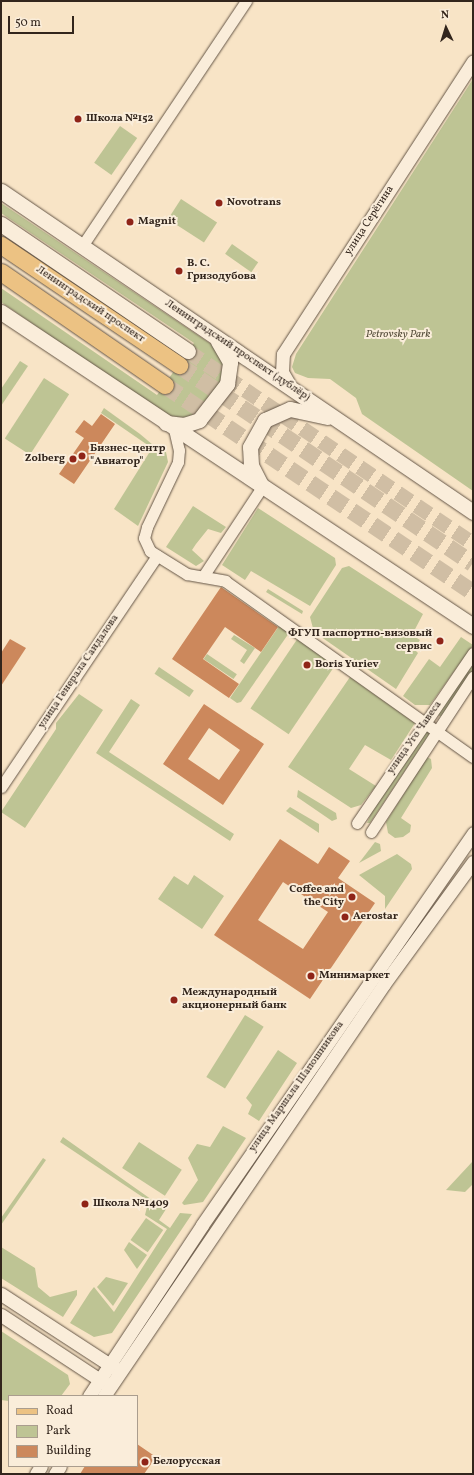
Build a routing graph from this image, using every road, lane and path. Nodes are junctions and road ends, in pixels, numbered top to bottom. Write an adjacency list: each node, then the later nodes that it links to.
1 (246, 1): 6 (street)
2 (473, 61): 11 (street, улица Серёгина)
3 (1, 191): 6 (main road, Ленинградский проспект (дублёр))
4 (1, 224): 10 (main road)
5 (1, 245): 10 (main road, Ленинградский проспект)
6 (82, 246): 9 (main road, Ленинградский проспект (дублёр))
7 (1, 272): 12 (main road, Ленинградский проспект)
8 (1, 312): 13 (main road)
9 (212, 334): 11 (main road, Ленинградский проспект (дублёр)); 13 (main road)
10 (183, 358)
11 (289, 384): 14 (main road, Ленинградский проспект (дублёр))
12 (165, 385)
13 (156, 418): 15 (main road)
14 (350, 427): 16 (main road); 17 (main road, Ленинградский проспект (дублёр))
15 (174, 429): 16 (main road); 18 (street)
16 (262, 487): 19 (street); 20 (main road)
17 (473, 512)
18 (157, 556): 19 (street); 26 (street, улица Генерала Сандалова)
19 (204, 575): 23 (street)
20 (473, 626)
21 (473, 654): 23 (street, улица Уго Чавеса)
22 (473, 677): 24 (street, улица Уго Чавеса)
23 (425, 723): 24 (street); 27 (street, улица Уго Чавеса)
24 (437, 731): 25 (street); 28 (street, улица Уго Чавеса)
25 (473, 757)
26 (1, 787)
27 (357, 823)
28 (371, 832)
29 (473, 833): 33 (street, улица Маршала Шапошникова)
30 (473, 862): 34 (street, улица Маршала Шапошникова)
31 (1, 1294): 33 (street)
32 (1, 1315): 35 (street)
33 (110, 1364): 34 (street); 35 (street, улица Маршала Шапошникова)
34 (121, 1372): 36 (street, улица Маршала Шапошникова)
35 (99, 1380): 36 (street); 37 (street, улица Маршала Шапошникова)
36 (107, 1392)
37 (90, 1395)

